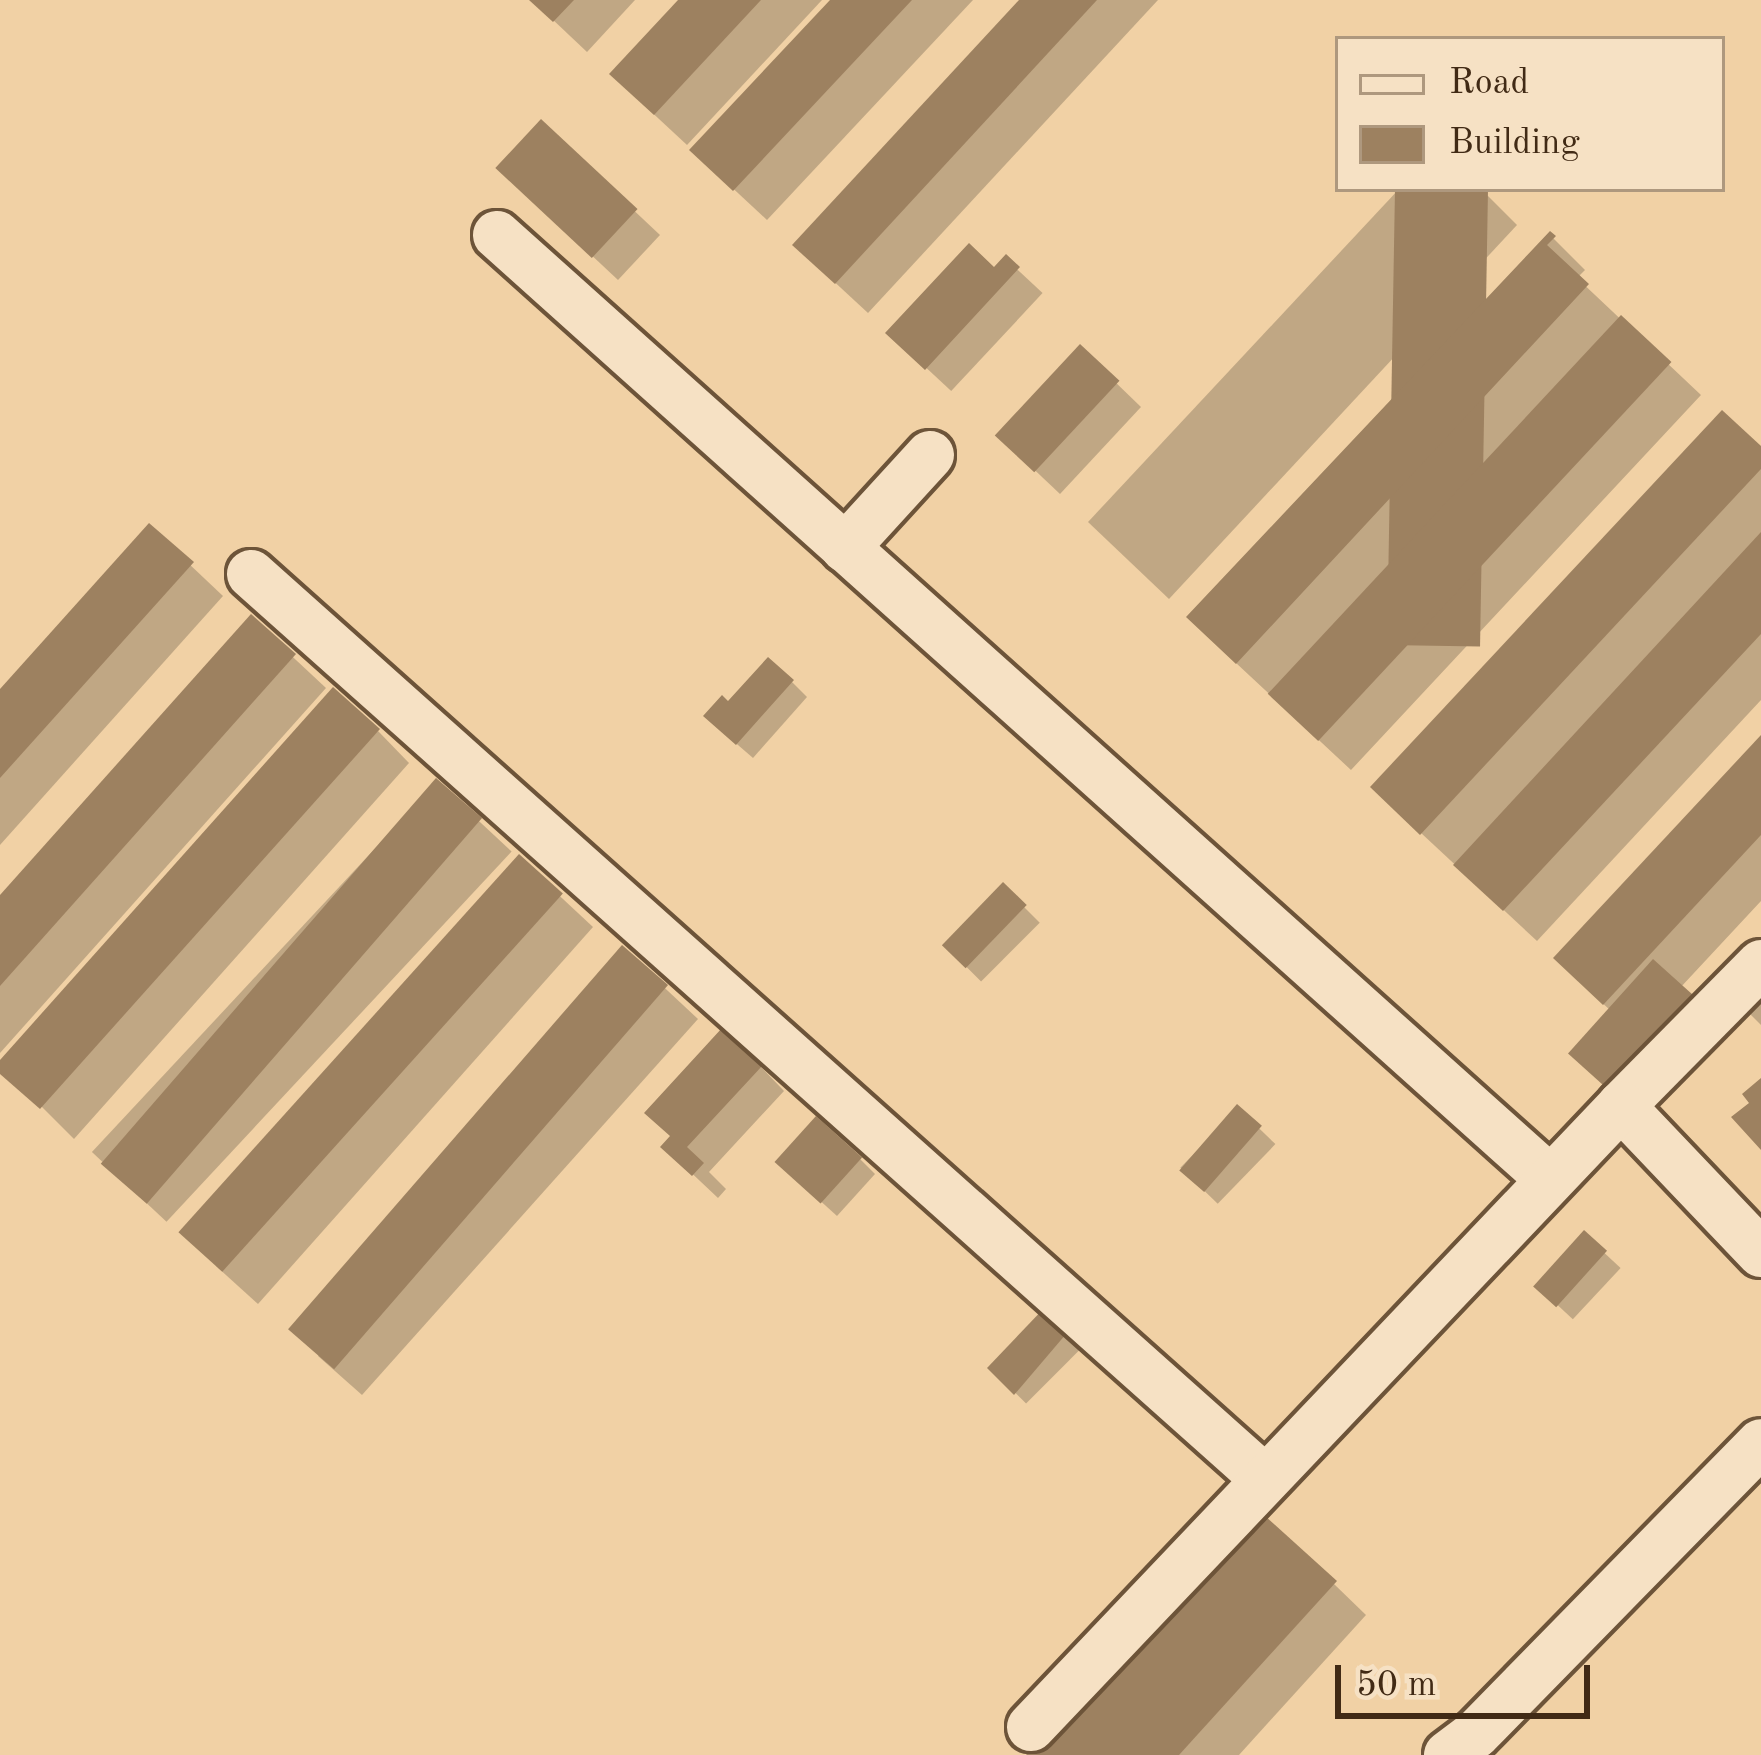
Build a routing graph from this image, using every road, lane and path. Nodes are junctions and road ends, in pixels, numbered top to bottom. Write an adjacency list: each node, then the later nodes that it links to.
1 (497, 235): 3 (street)
2 (929, 455): 3 (street)
3 (845, 548): 7 (street)
4 (251, 574): 10 (street)
5 (1761, 964): 6 (street)
6 (1621, 1106): 7 (street); 8 (street)
7 (1550, 1179): 10 (street)
8 (1761, 1253)
9 (1761, 1443): 12 (street)
10 (1264, 1478): 11 (street)
11 (1031, 1727)
12 (1448, 1755)

